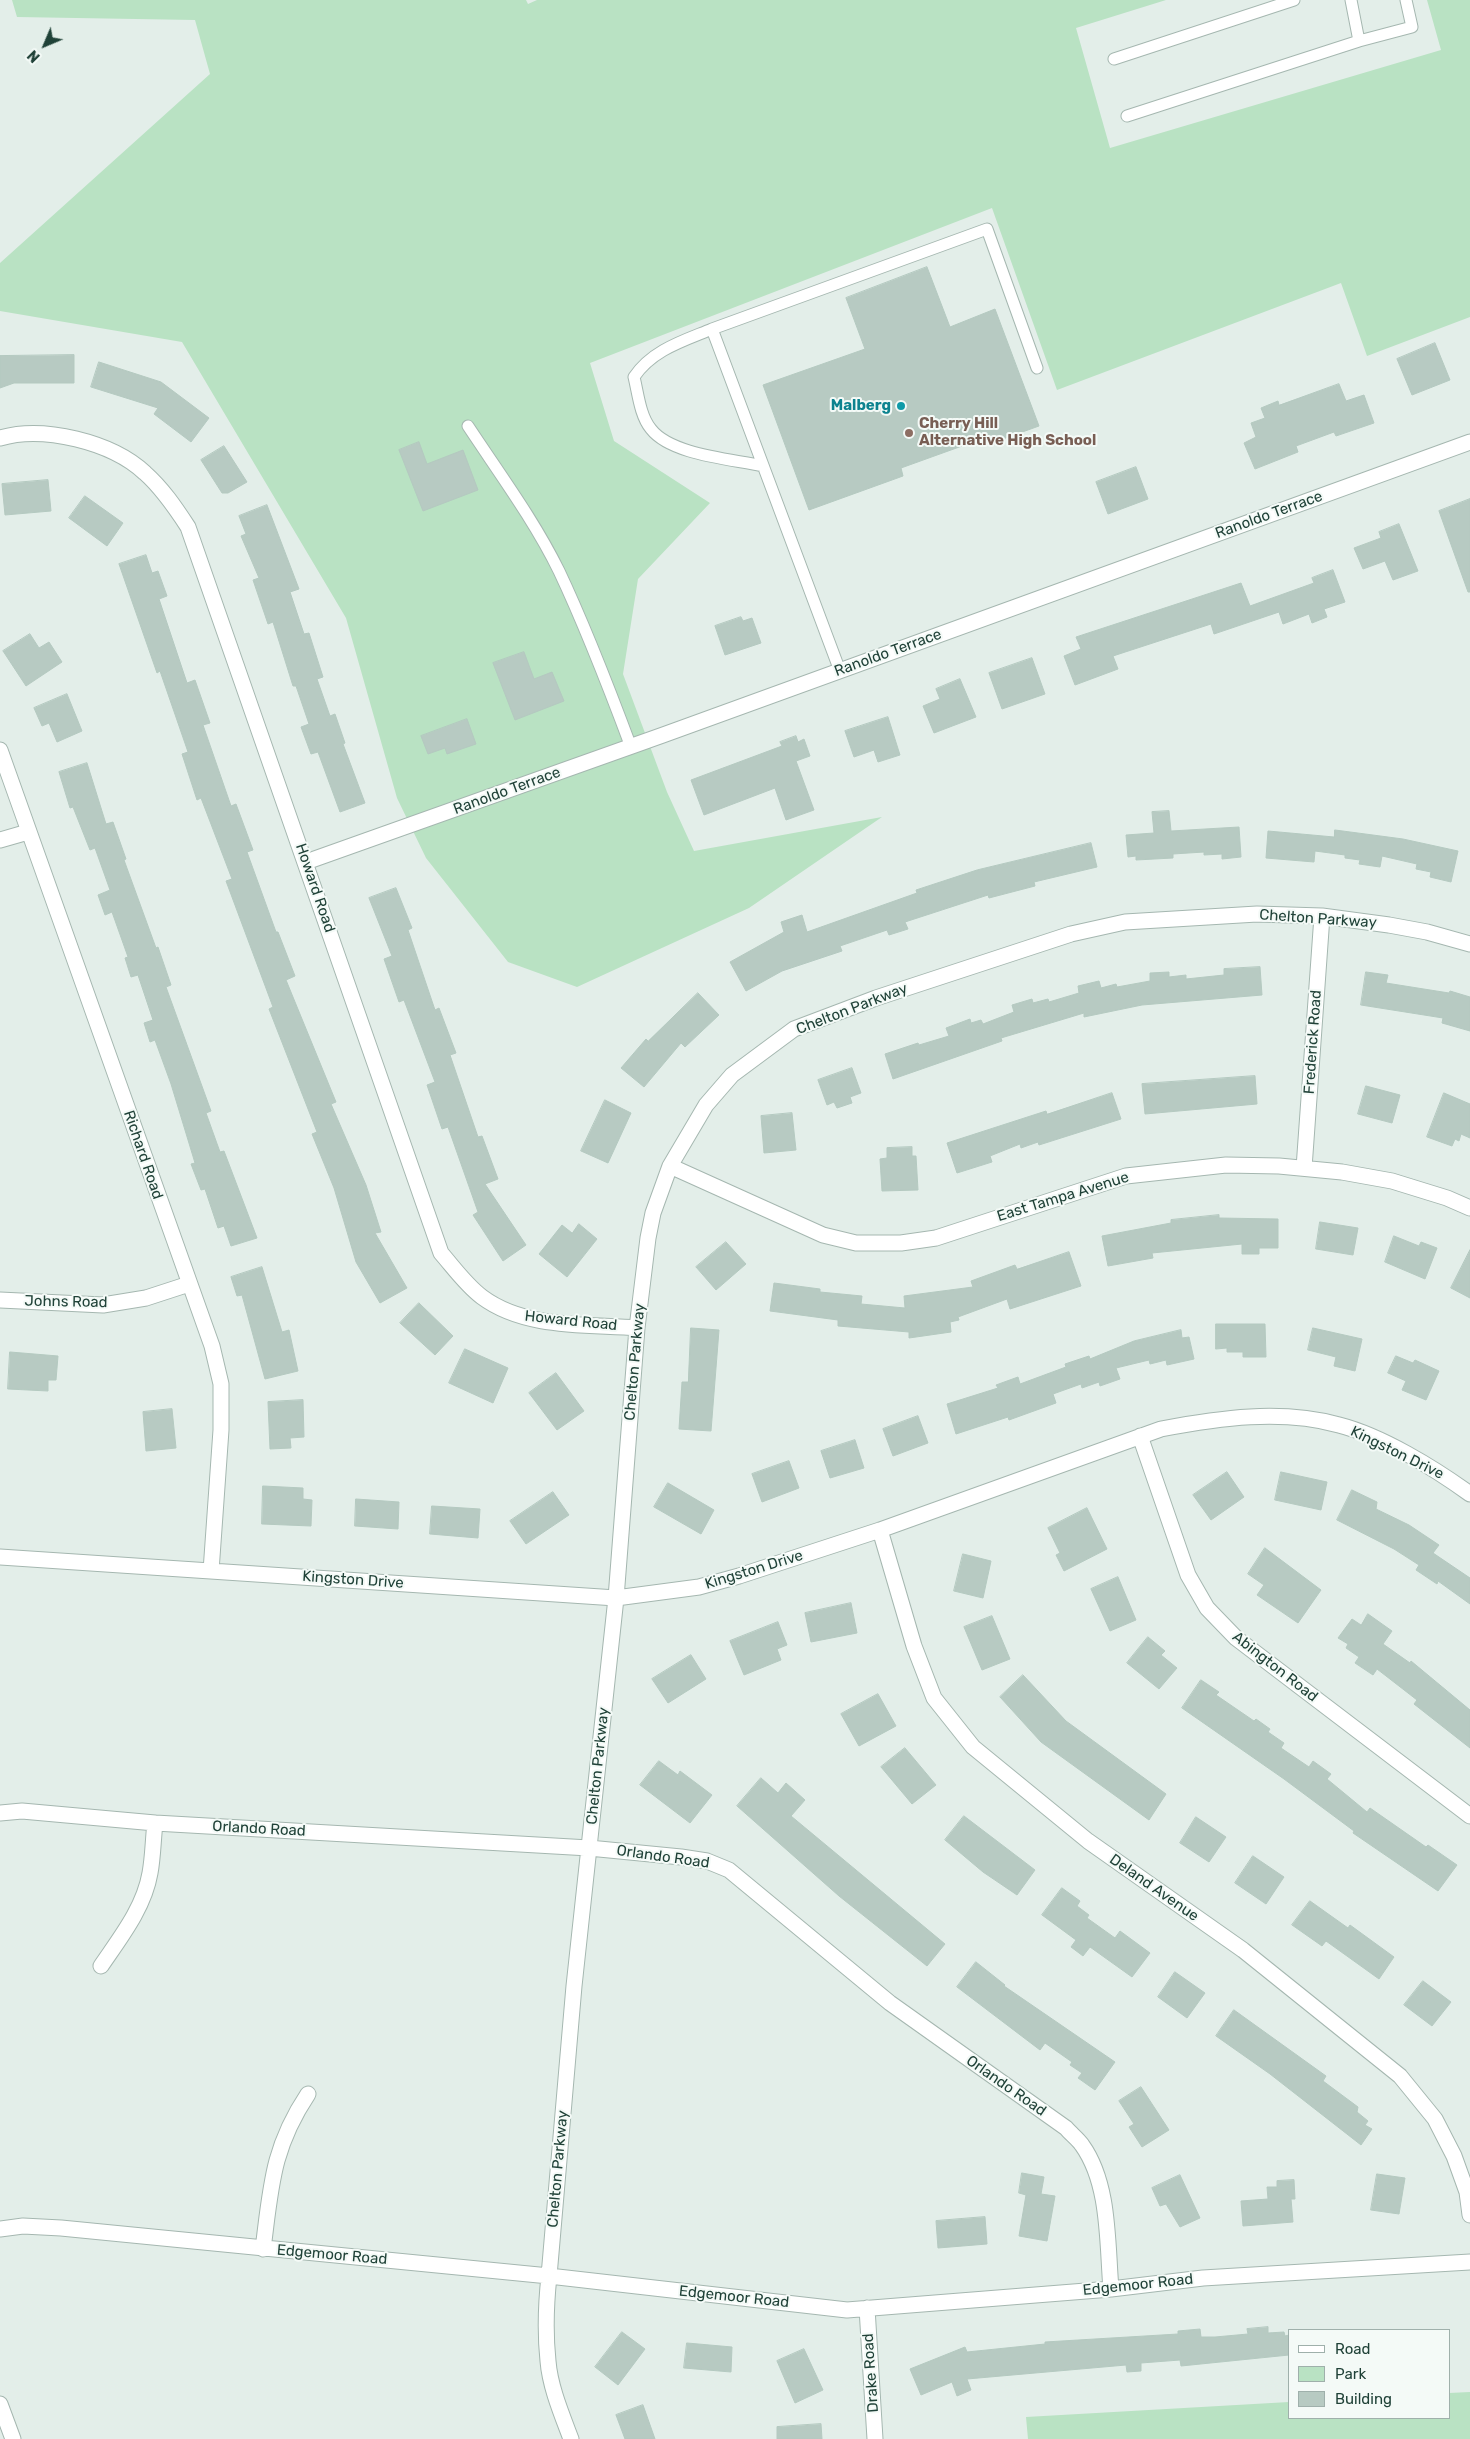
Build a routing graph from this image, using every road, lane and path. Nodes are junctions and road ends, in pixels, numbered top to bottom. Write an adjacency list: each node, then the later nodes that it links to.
1 (1294, 0): 5 (lane)
2 (1351, 0): 4 (lane)
3 (1406, 0): 4 (lane)
4 (1359, 41): 6 (lane)
5 (1114, 59)
6 (1127, 116)
7 (712, 329): 8 (lane); 12 (lane); 12 (lane)
8 (1037, 368)
9 (468, 426): 14 (lane)
10 (0, 438): 18 (street, Howard Road)
11 (1470, 442): 13 (street, Ranoldo Terrace)
12 (764, 466): 13 (lane)
13 (840, 671): 14 (street, Ranoldo Terrace)
14 (631, 747): 18 (street, Ranoldo Terrace)
15 (0, 750): 16 (street, Richard Road)
16 (28, 832): 17 (street); 24 (street, Richard Road)
17 (0, 840)
18 (306, 862): 26 (street, Howard Road)
19 (1322, 916): 20 (street, Chelton Parkway); 21 (street, Chelton Parkway); 22 (street, Frederick Road)
20 (1470, 944)
21 (670, 1166): 22 (street, East Tampa Avenue); 26 (street, Chelton Parkway)
22 (1304, 1168): 23 (street, East Tampa Avenue)
23 (1470, 1208)
24 (189, 1284): 25 (street, Johns Road); 31 (street, Richard Road)
25 (0, 1300)
26 (637, 1328): 32 (street, Chelton Parkway)
27 (1140, 1436): 28 (street, Kingston Drive); 29 (street, Kingston Drive); 34 (street, Abington Road)
28 (1470, 1494)
29 (880, 1530): 32 (street, Kingston Drive); 39 (street, Deland Avenue)
30 (0, 1557): 31 (street, Kingston Drive)
31 (211, 1571): 32 (street, Kingston Drive)
32 (616, 1598): 36 (street, Chelton Parkway)
33 (0, 1813): 35 (street, Orlando Road)
34 (1470, 1816)
35 (155, 1823): 36 (street, Orlando Road); 37 (street)
36 (589, 1848): 43 (street, Chelton Parkway); 44 (street, Orlando Road)
37 (101, 1966)
38 (308, 2094): 41 (street)
39 (1470, 2215)
40 (0, 2229): 41 (street, Edgemoor Road)
41 (263, 2249): 43 (street, Edgemoor Road)
42 (1470, 2262): 44 (street, Edgemoor Road)
43 (548, 2276): 45 (street, Edgemoor Road); 48 (street, Chelton Parkway)
44 (1111, 2289): 45 (street, Edgemoor Road)
45 (867, 2308): 49 (street, Drake Road)
46 (0, 2404): 47 (street)
47 (13, 2439)
48 (571, 2439)
49 (875, 2439)

